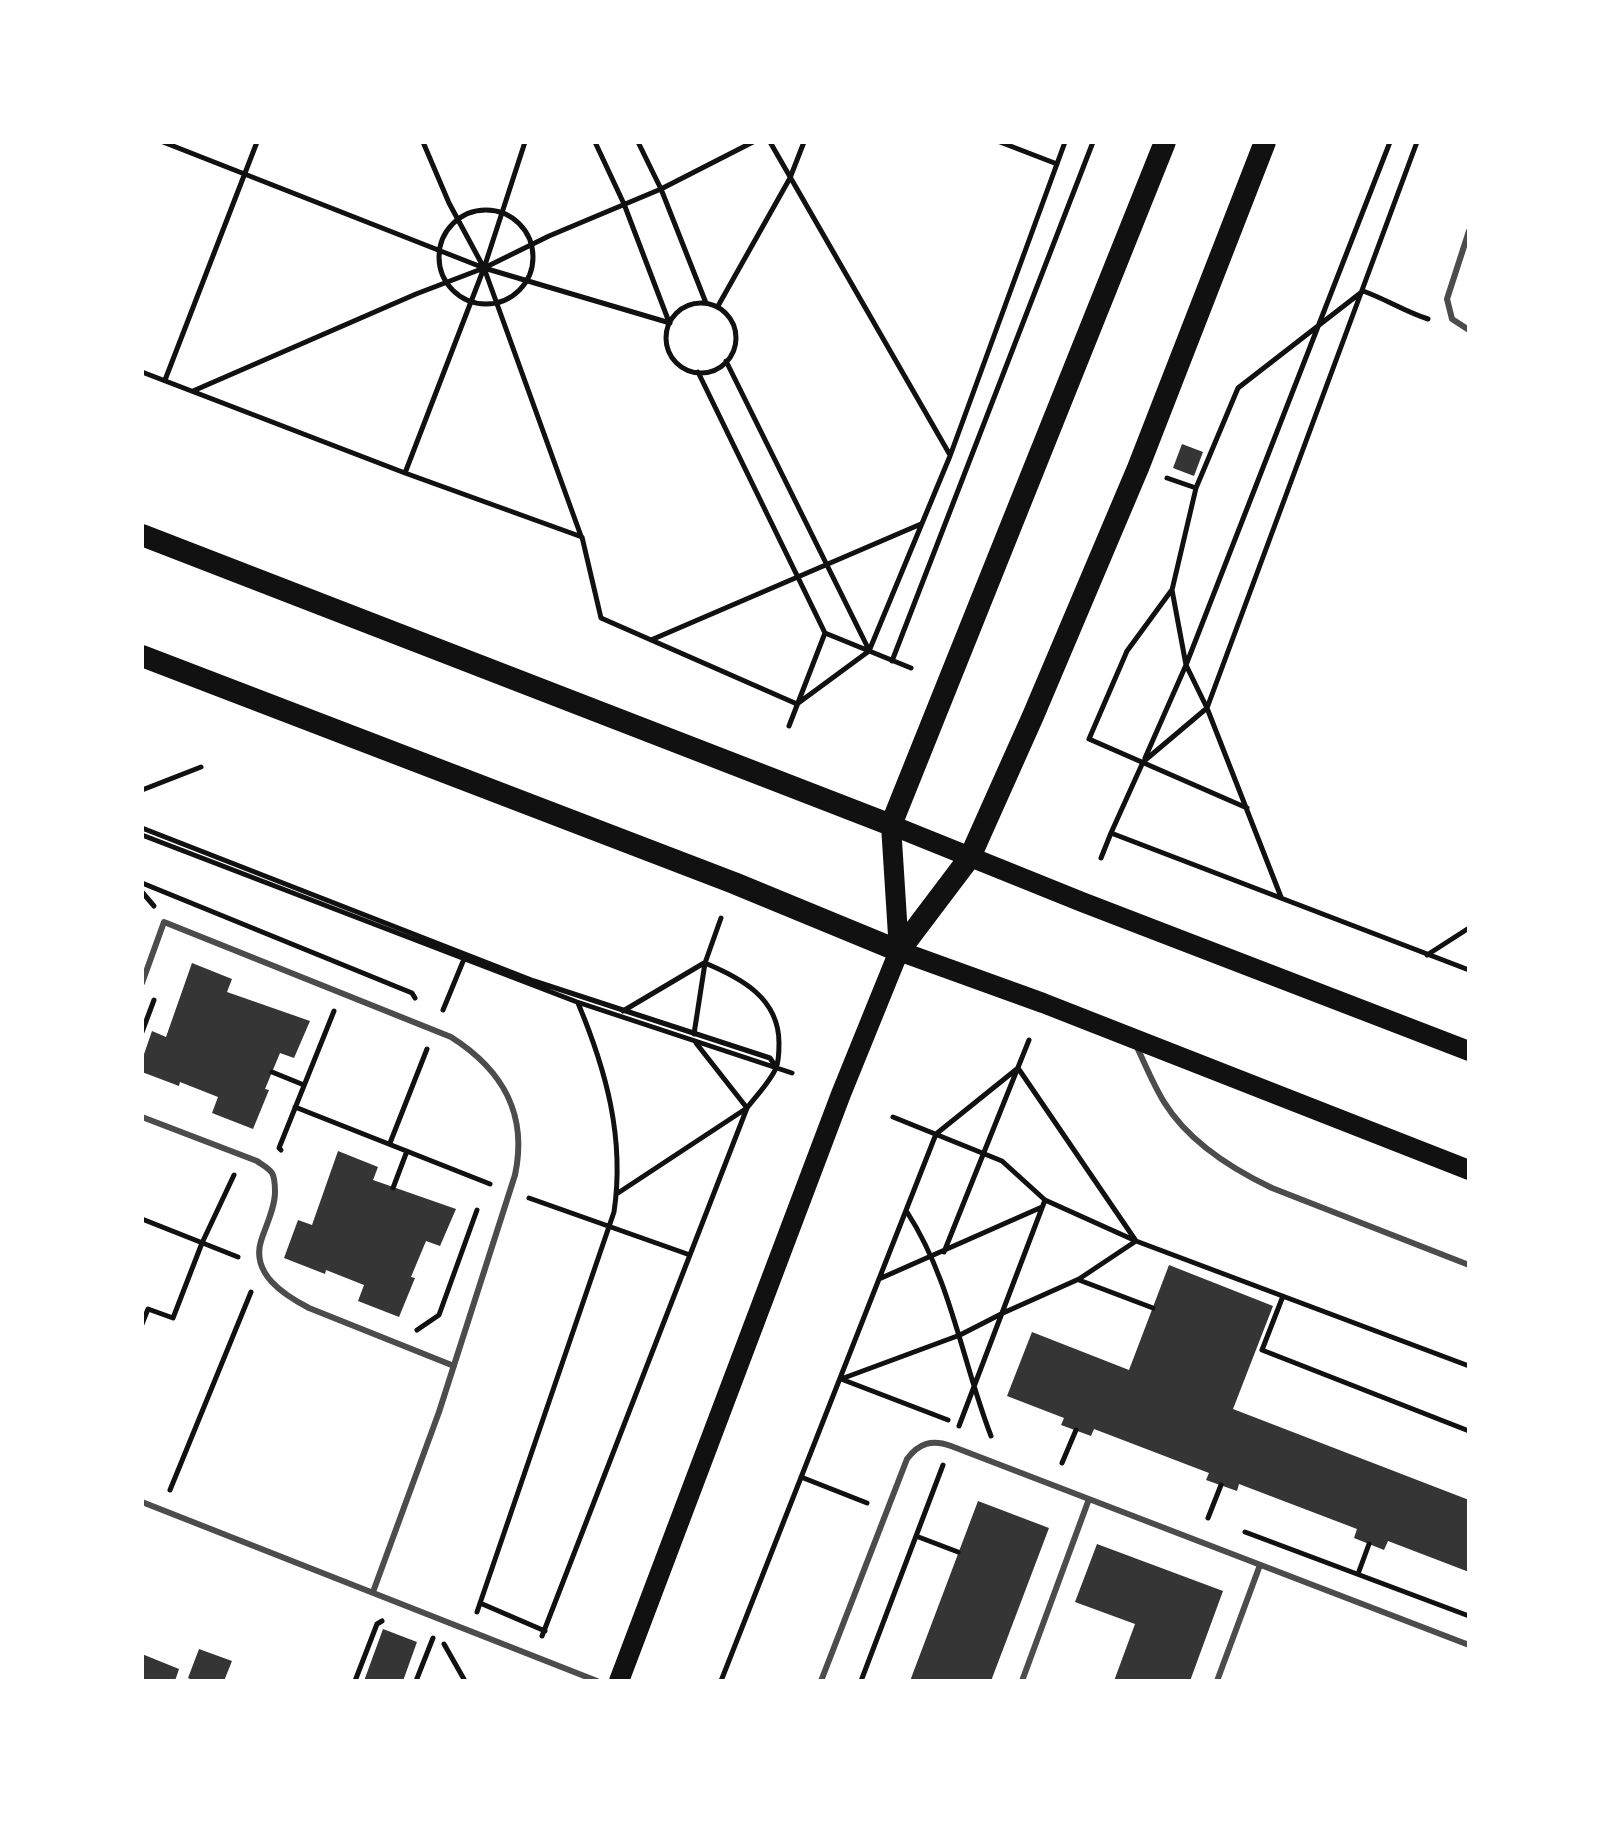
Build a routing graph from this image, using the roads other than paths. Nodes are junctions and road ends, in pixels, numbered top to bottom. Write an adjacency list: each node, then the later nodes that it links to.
1 (1165, 142): 7 (highway)
2 (1265, 142): 8 (highway)
3 (1469, 231): 4 (lane)
4 (1469, 330)
5 (142, 535): 7 (highway)
6 (142, 656): 9 (highway)
7 (891, 825): 8 (main road); 9 (main road)
8 (970, 857): 9 (highway); 12 (main road)
9 (899, 951): 11 (main road); 23 (main road)
10 (142, 983): 16 (lane)
11 (1132, 1038): 14 (main road); 15 (lane)
12 (1469, 1051)
13 (142, 1117): 16 (lane)
14 (1469, 1170)
15 (1469, 1265)
16 (454, 1366): 20 (lane)
17 (1089, 1499): 19 (lane); 24 (lane); 25 (lane)
18 (142, 1502): 20 (lane)
19 (1260, 1565): 21 (lane); 26 (lane)
20 (373, 1592): 22 (lane)
21 (1469, 1645)
22 (597, 1681)
23 (619, 1681)
24 (821, 1681)
25 (1022, 1681)
26 (1217, 1681)

